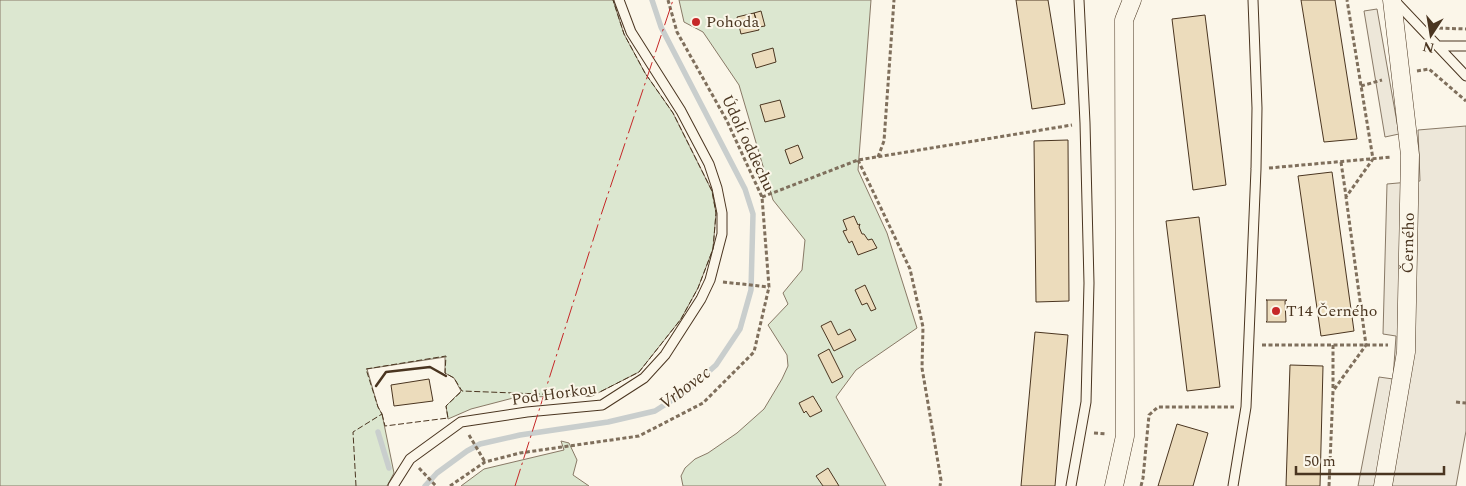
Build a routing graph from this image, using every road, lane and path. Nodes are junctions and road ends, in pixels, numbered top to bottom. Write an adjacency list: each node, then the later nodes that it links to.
1 (619, 0): 39 (lane, Pod Horkou)
2 (668, 0): 22 (path, Údolí oddechu)
3 (894, 0): 17 (path)
4 (1079, 0): 15 (lane)
5 (1132, 0): 35 (street)
6 (1253, 0): 21 (lane)
7 (1347, 0): 13 (path)
8 (1392, 0): 9 (lane, Černého); 11 (street, Černého)
9 (1438, 46): 10 (lane); 12 (lane, Černého)
10 (1466, 46)
11 (1400, 74): 13 (path); 14 (path); 16 (street, Černého)
12 (1466, 76)
13 (1361, 86): 18 (path)
14 (1466, 101)
15 (1085, 123): 17 (path); 34 (lane)
16 (1410, 155): 18 (path); 29 (street, Černého)
17 (878, 157): 19 (path)
18 (1373, 159): 20 (path); 23 (path)
19 (858, 160): 22 (path); 42 (path)
20 (1341, 162): 21 (path); 23 (path)
21 (1256, 169): 26 (lane)
22 (762, 197): 25 (path, Údolí oddechu)
23 (1346, 197): 28 (path)
24 (727, 282): 25 (path)
25 (769, 287): 37 (path, Údolí oddechu)
26 (1248, 345): 27 (path); 33 (lane)
27 (1333, 345): 28 (path); 30 (path)
28 (1366, 345): 29 (path); 30 (path)
29 (1406, 345): 48 (street, Černého)
30 (1334, 391): 47 (path)
31 (1456, 402): 32 (path)
32 (1466, 403)
33 (1246, 407): 45 (path); 46 (lane)
34 (1081, 431): 35 (path); 43 (lane)
35 (1125, 436): 44 (street)
36 (470, 437): 37 (path)
37 (485, 462): 41 (path, Údolí oddechu)
38 (421, 470): 40 (path)
39 (393, 486)
40 (436, 486)
41 (450, 486)
42 (940, 486)
43 (1071, 486)
44 (1114, 486)
45 (1141, 486)
46 (1233, 486)
47 (1329, 486)
48 (1383, 486)

